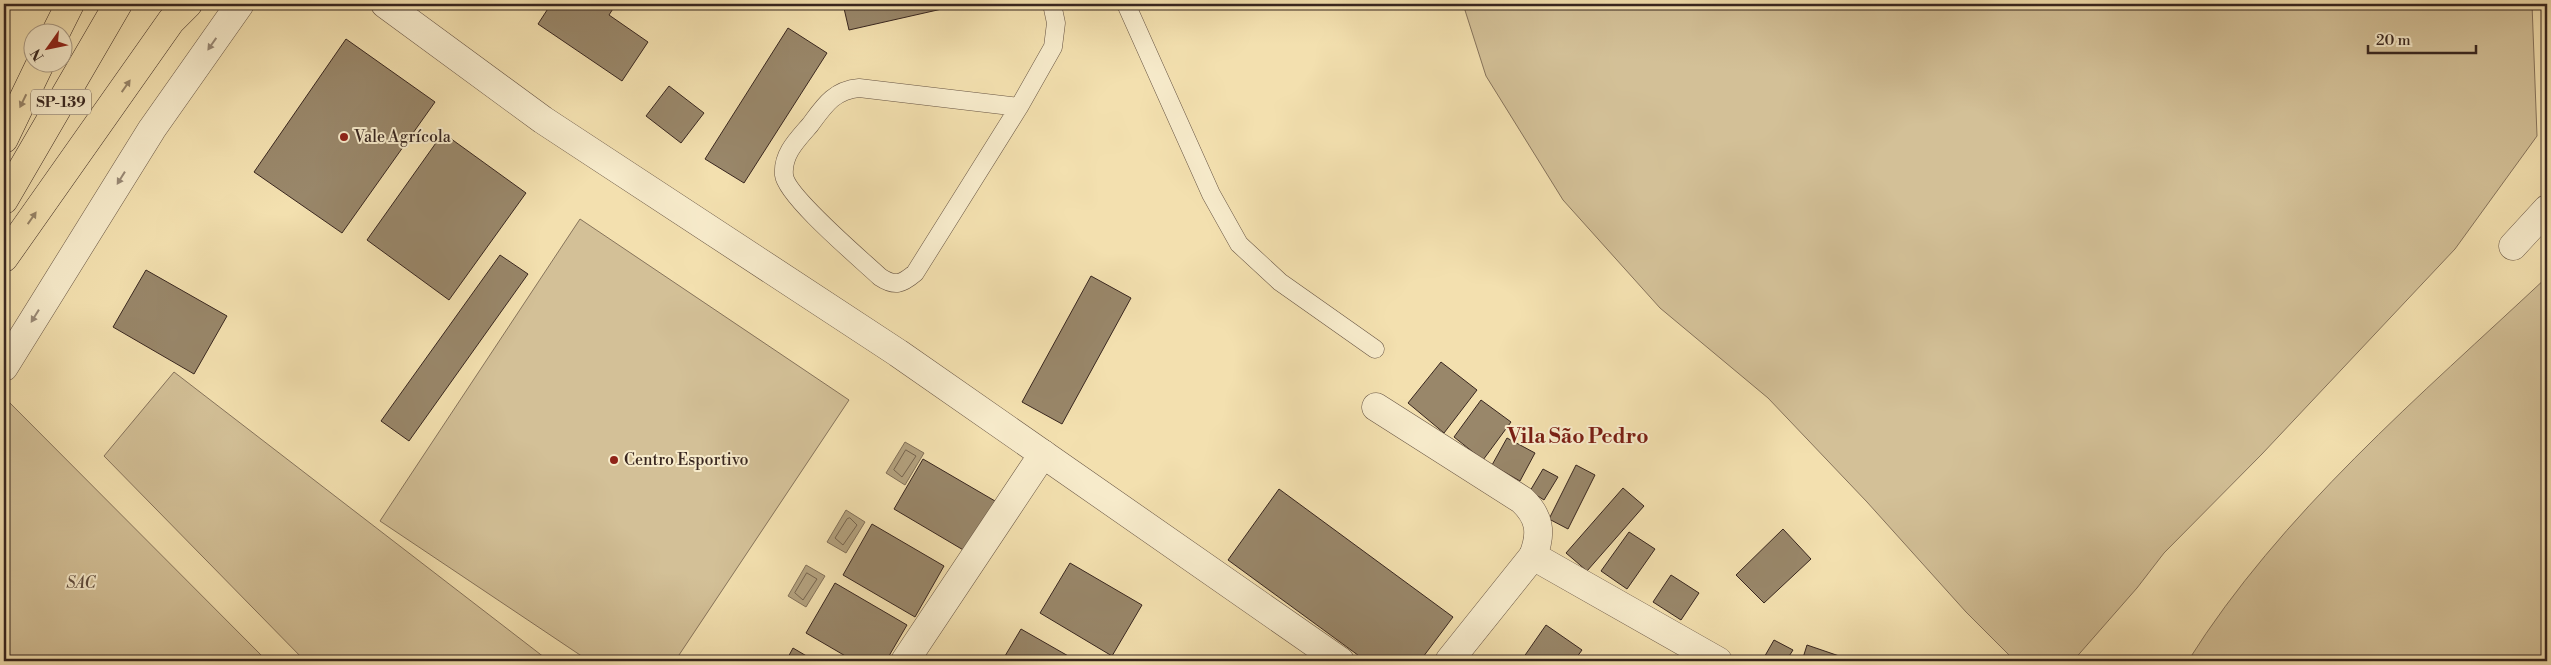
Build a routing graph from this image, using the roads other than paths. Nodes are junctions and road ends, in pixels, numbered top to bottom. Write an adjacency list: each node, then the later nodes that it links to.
1 (70, 4): 8 (main road)
2 (118, 4): 12 (main road, SP-139)
3 (188, 4): 15 (main road, one-way to 3)
4 (240, 4): 17 (street, one-way to 17)
5 (385, 4): 19 (street)
6 (1052, 4): 10 (lane)
7 (1126, 4): 16 (lane)
8 (61, 22)
9 (36, 72): 11 (main road, one-way to 11)
10 (1020, 107): 10 (lane)
11 (4, 139)
12 (4, 200)
13 (2547, 209): 14 (street)
14 (2513, 246)
15 (4, 258)
16 (1375, 348)
17 (4, 367)
18 (1376, 408): 20 (street)
19 (1043, 454): 21 (street); 22 (street)
20 (1533, 556): 23 (street); 24 (street)
21 (905, 661)
22 (1340, 661)
23 (1449, 661)
24 (1718, 661)

